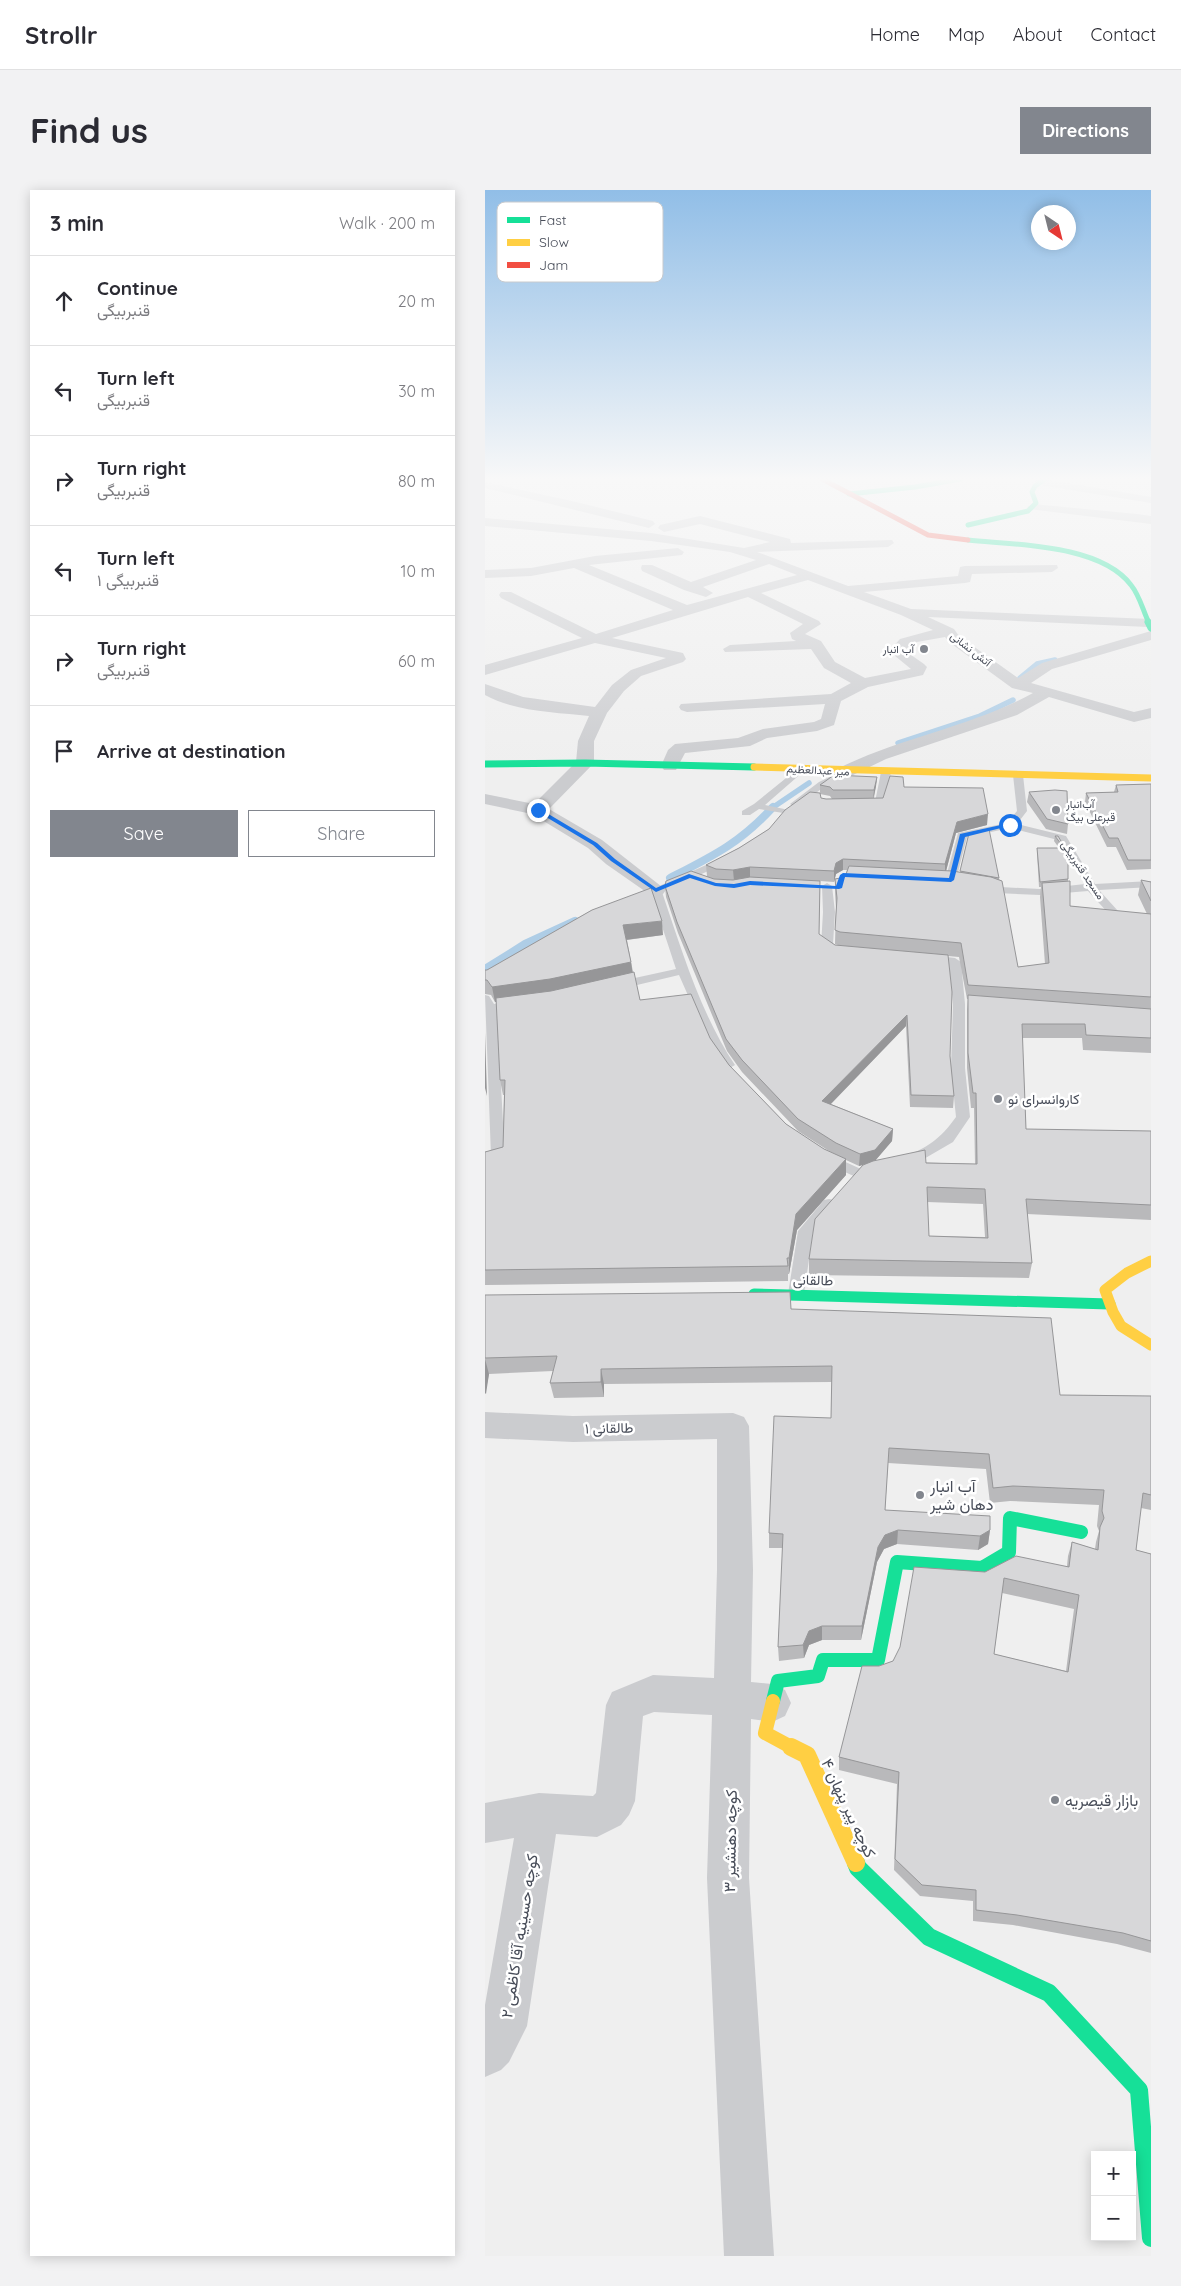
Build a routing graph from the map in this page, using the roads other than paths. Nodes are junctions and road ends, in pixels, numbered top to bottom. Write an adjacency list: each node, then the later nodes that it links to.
1 (602, 575): 14 (street)
2 (663, 575): 7 (street)
3 (722, 575): 7 (street)
4 (965, 575): 8 (street)
5 (1122, 575): 11 (main road)
6 (809, 576): 8 (street, آتش نشانی); 9 (street)
7 (689, 587): 12 (street)
8 (846, 589): 15 (street, آتش نشانی)
9 (748, 592): 12 (street); 19 (street)
10 (506, 595): 18 (street)
11 (1139, 597): 13 (main road); 16 (main road)
12 (723, 600): 14 (street)
13 (1151, 606)
14 (686, 610): 18 (street)
15 (906, 612): 16 (street); 17 (street, آتش نشانی)
16 (1150, 629): 25 (street)
17 (949, 632): 24 (street); 25 (street, آتش نشانی)
18 (595, 639): 21 (street); 30 (street)
19 (817, 644): 20 (street); 24 (street)
20 (729, 649)
21 (515, 660): 22 (street); 23 (street)
22 (551, 668)
23 (485, 670)
24 (863, 683): 28 (street)
25 (1018, 685): 27 (street)
26 (485, 689): 30 (street)
27 (1047, 692): 31 (street); 36 (street)
28 (834, 699): 29 (street); 34 (street)
29 (687, 707)
30 (599, 712): 32 (street)
31 (1151, 713)
32 (585, 763): 33 (main road, میر عبدالعظیم); 34 (main road, میر عبدالعظیم); 45 (street)
33 (485, 764)
34 (670, 766): 35 (main road, میر عبدالعظیم)
35 (801, 769): 36 (main road, میر عبدالعظیم); 44 (lane)
36 (847, 771): 37 (main road, میر عبدالعظیم); 40 (lane)
37 (886, 772): 38 (main road, میر عبدالعظیم); 43 (lane)
38 (1018, 775): 39 (main road, میر عبدالعظیم); 49 (lane)
39 (1151, 778)
40 (804, 796): 42 (lane); 46 (lane)
41 (485, 799): 45 (street)
42 (819, 799)
43 (852, 805)
44 (758, 806): 46 (lane); 47 (lane)
45 (538, 810): 58 (street)
46 (785, 812): 48 (lane)
47 (746, 813)
48 (777, 823)
49 (1010, 825): 52 (lane); 56 (lane, مسجد قنبربیگی)
50 (735, 854): 51 (lane)
51 (689, 876): 53 (lane); 58 (lane)
52 (932, 879)
53 (707, 882)
54 (977, 884): 56 (lane)
55 (1151, 884): 56 (lane)
56 (1092, 886): 60 (lane, مسجد قنبربیگی)
57 (828, 887): 61 (lane)
58 (656, 890): 59 (lane); 63 (lane)
59 (634, 900)
60 (1151, 924)
61 (855, 953)
62 (915, 958): 70 (lane)
63 (683, 970): 64 (lane); 67 (lane)
64 (600, 989)
65 (488, 1003): 66 (lane); 69 (lane)
66 (527, 1003)
67 (736, 1076)
68 (815, 1150): 72 (lane)
69 (485, 1161)
70 (893, 1164)
71 (876, 1168): 72 (lane)
72 (858, 1173): 74 (lane)
73 (1151, 1261): 76 (main road)
74 (796, 1294): 75 (main road, طالقانی); 76 (main road, طالقانی)
75 (738, 1295)
76 (1110, 1304): 77 (main road)
77 (1151, 1345)
78 (485, 1425): 79 (street, طالقانی ۱)
79 (733, 1426): 81 (street, کوچه دهنشیر ۳)
80 (1081, 1532): 82 (main road, کوچه پیر پنهان ۴)
81 (733, 1698): 82 (street); 83 (street); 87 (street, کوچه دهنشیر ۳)
82 (772, 1703): 86 (main road, کوچه پیر پنهان ۴)
83 (539, 1813): 84 (street); 85 (street, کوچه حسینیه آقا کاظمی ۲)
84 (485, 1823)
85 (485, 2054)
86 (1151, 2238)
87 (749, 2256)

